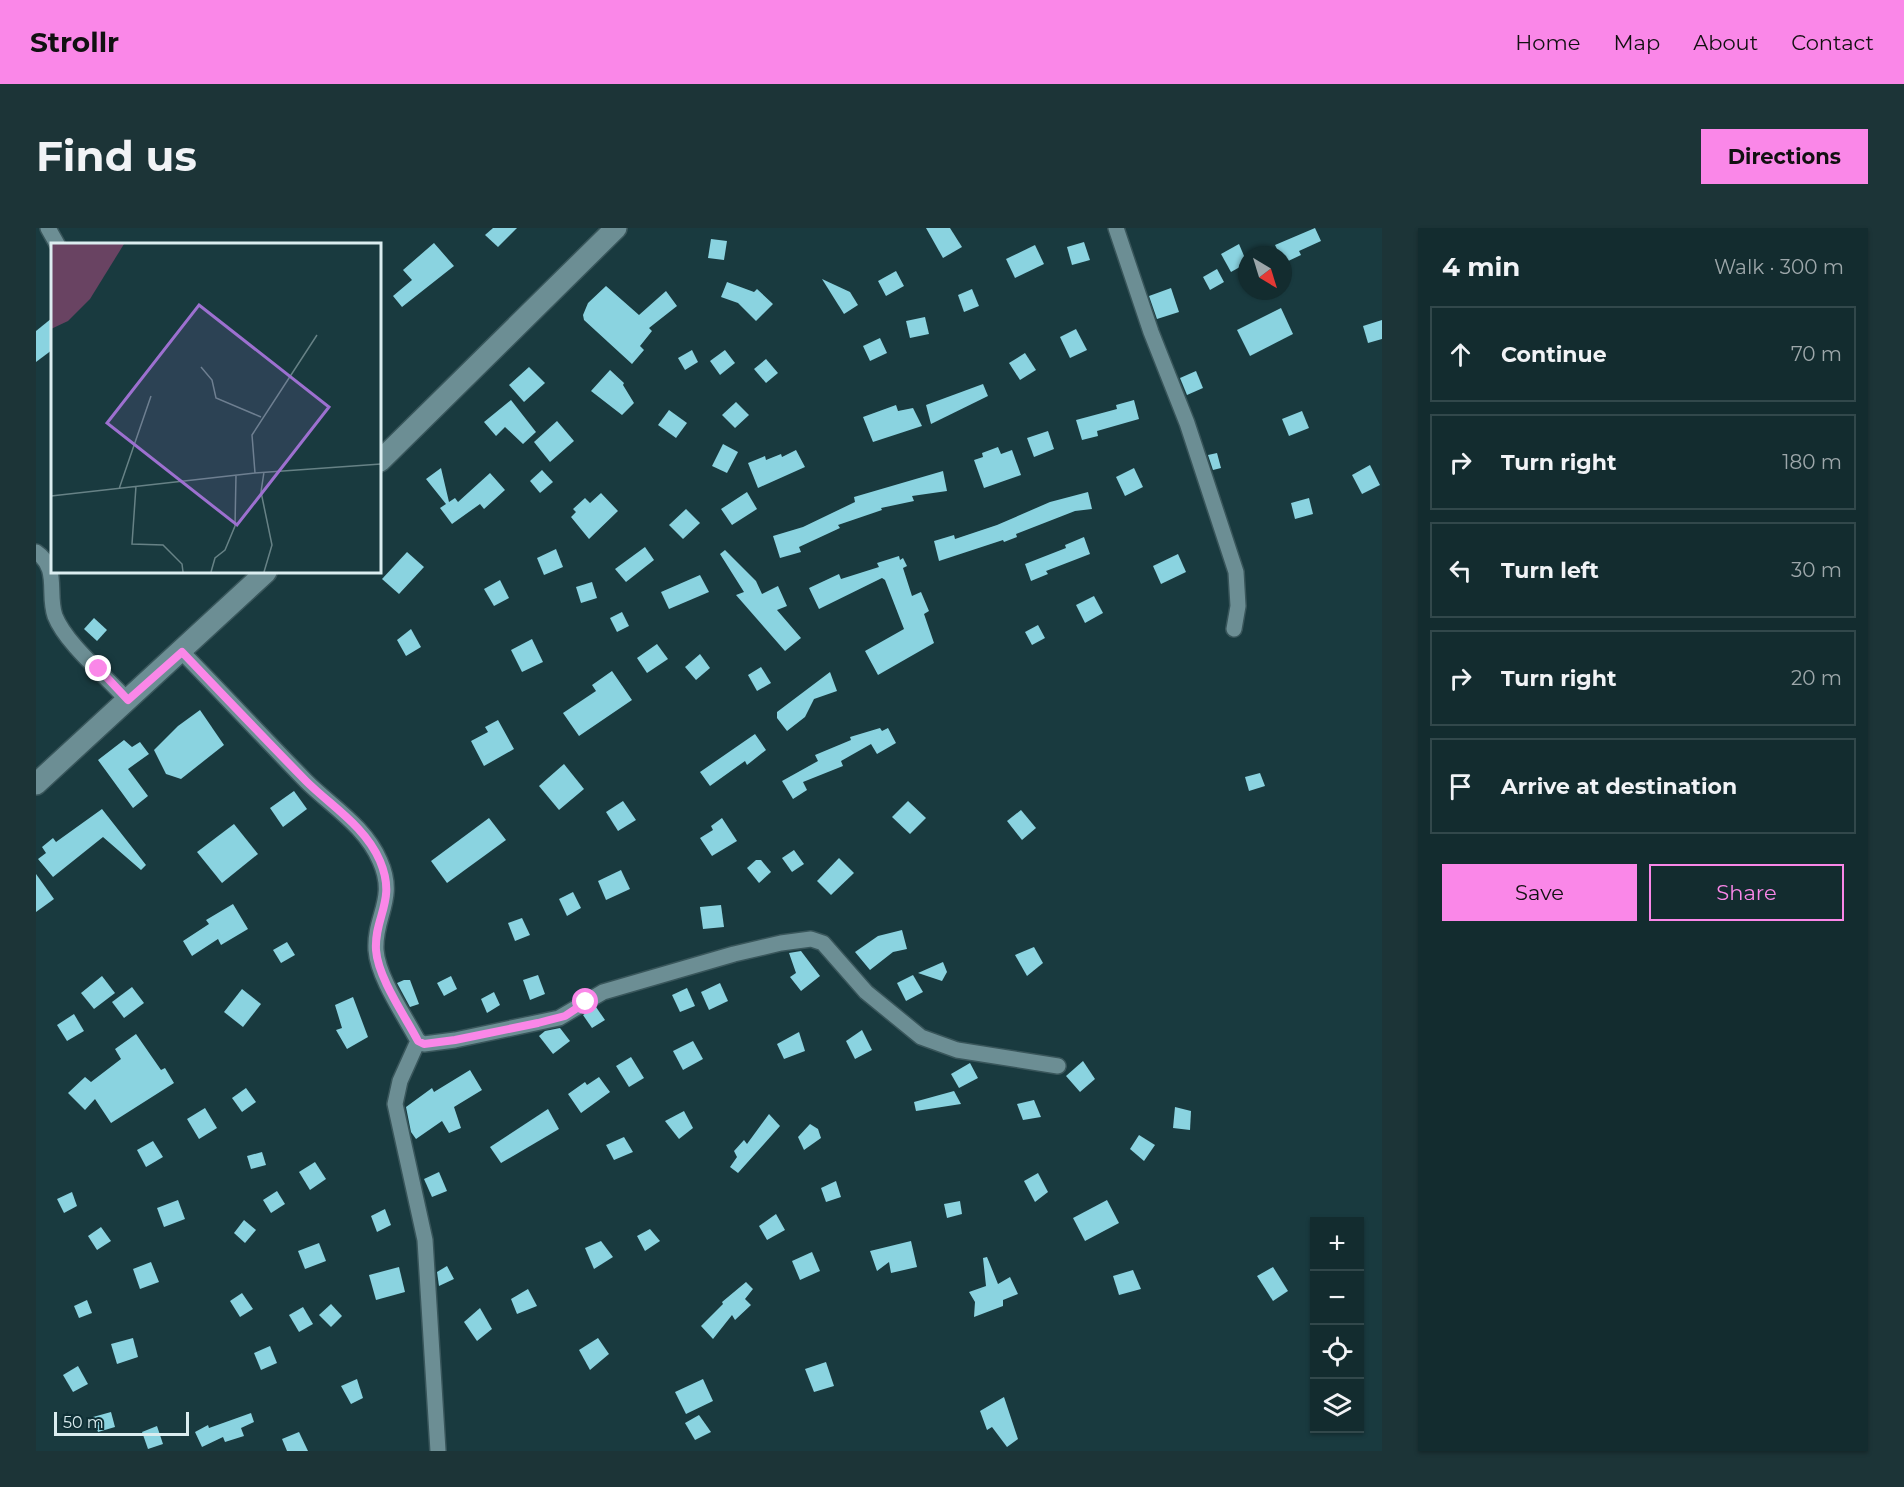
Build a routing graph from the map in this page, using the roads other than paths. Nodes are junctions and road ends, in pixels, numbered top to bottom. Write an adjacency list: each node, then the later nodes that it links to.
1 (48, 228): 4 (street)
2 (616, 228): 5 (main road)
3 (1116, 228): 10 (street)
4 (56, 243)
5 (381, 460)
6 (36, 552): 7 (street)
7 (51, 569)
8 (51, 573): 12 (street)
9 (265, 573): 11 (main road)
10 (1234, 629)
11 (182, 652): 12 (main road); 14 (street)
12 (128, 700): 13 (main road)
13 (36, 784)
14 (418, 1041): 15 (street); 16 (street)
15 (1058, 1066)
16 (438, 1451)

